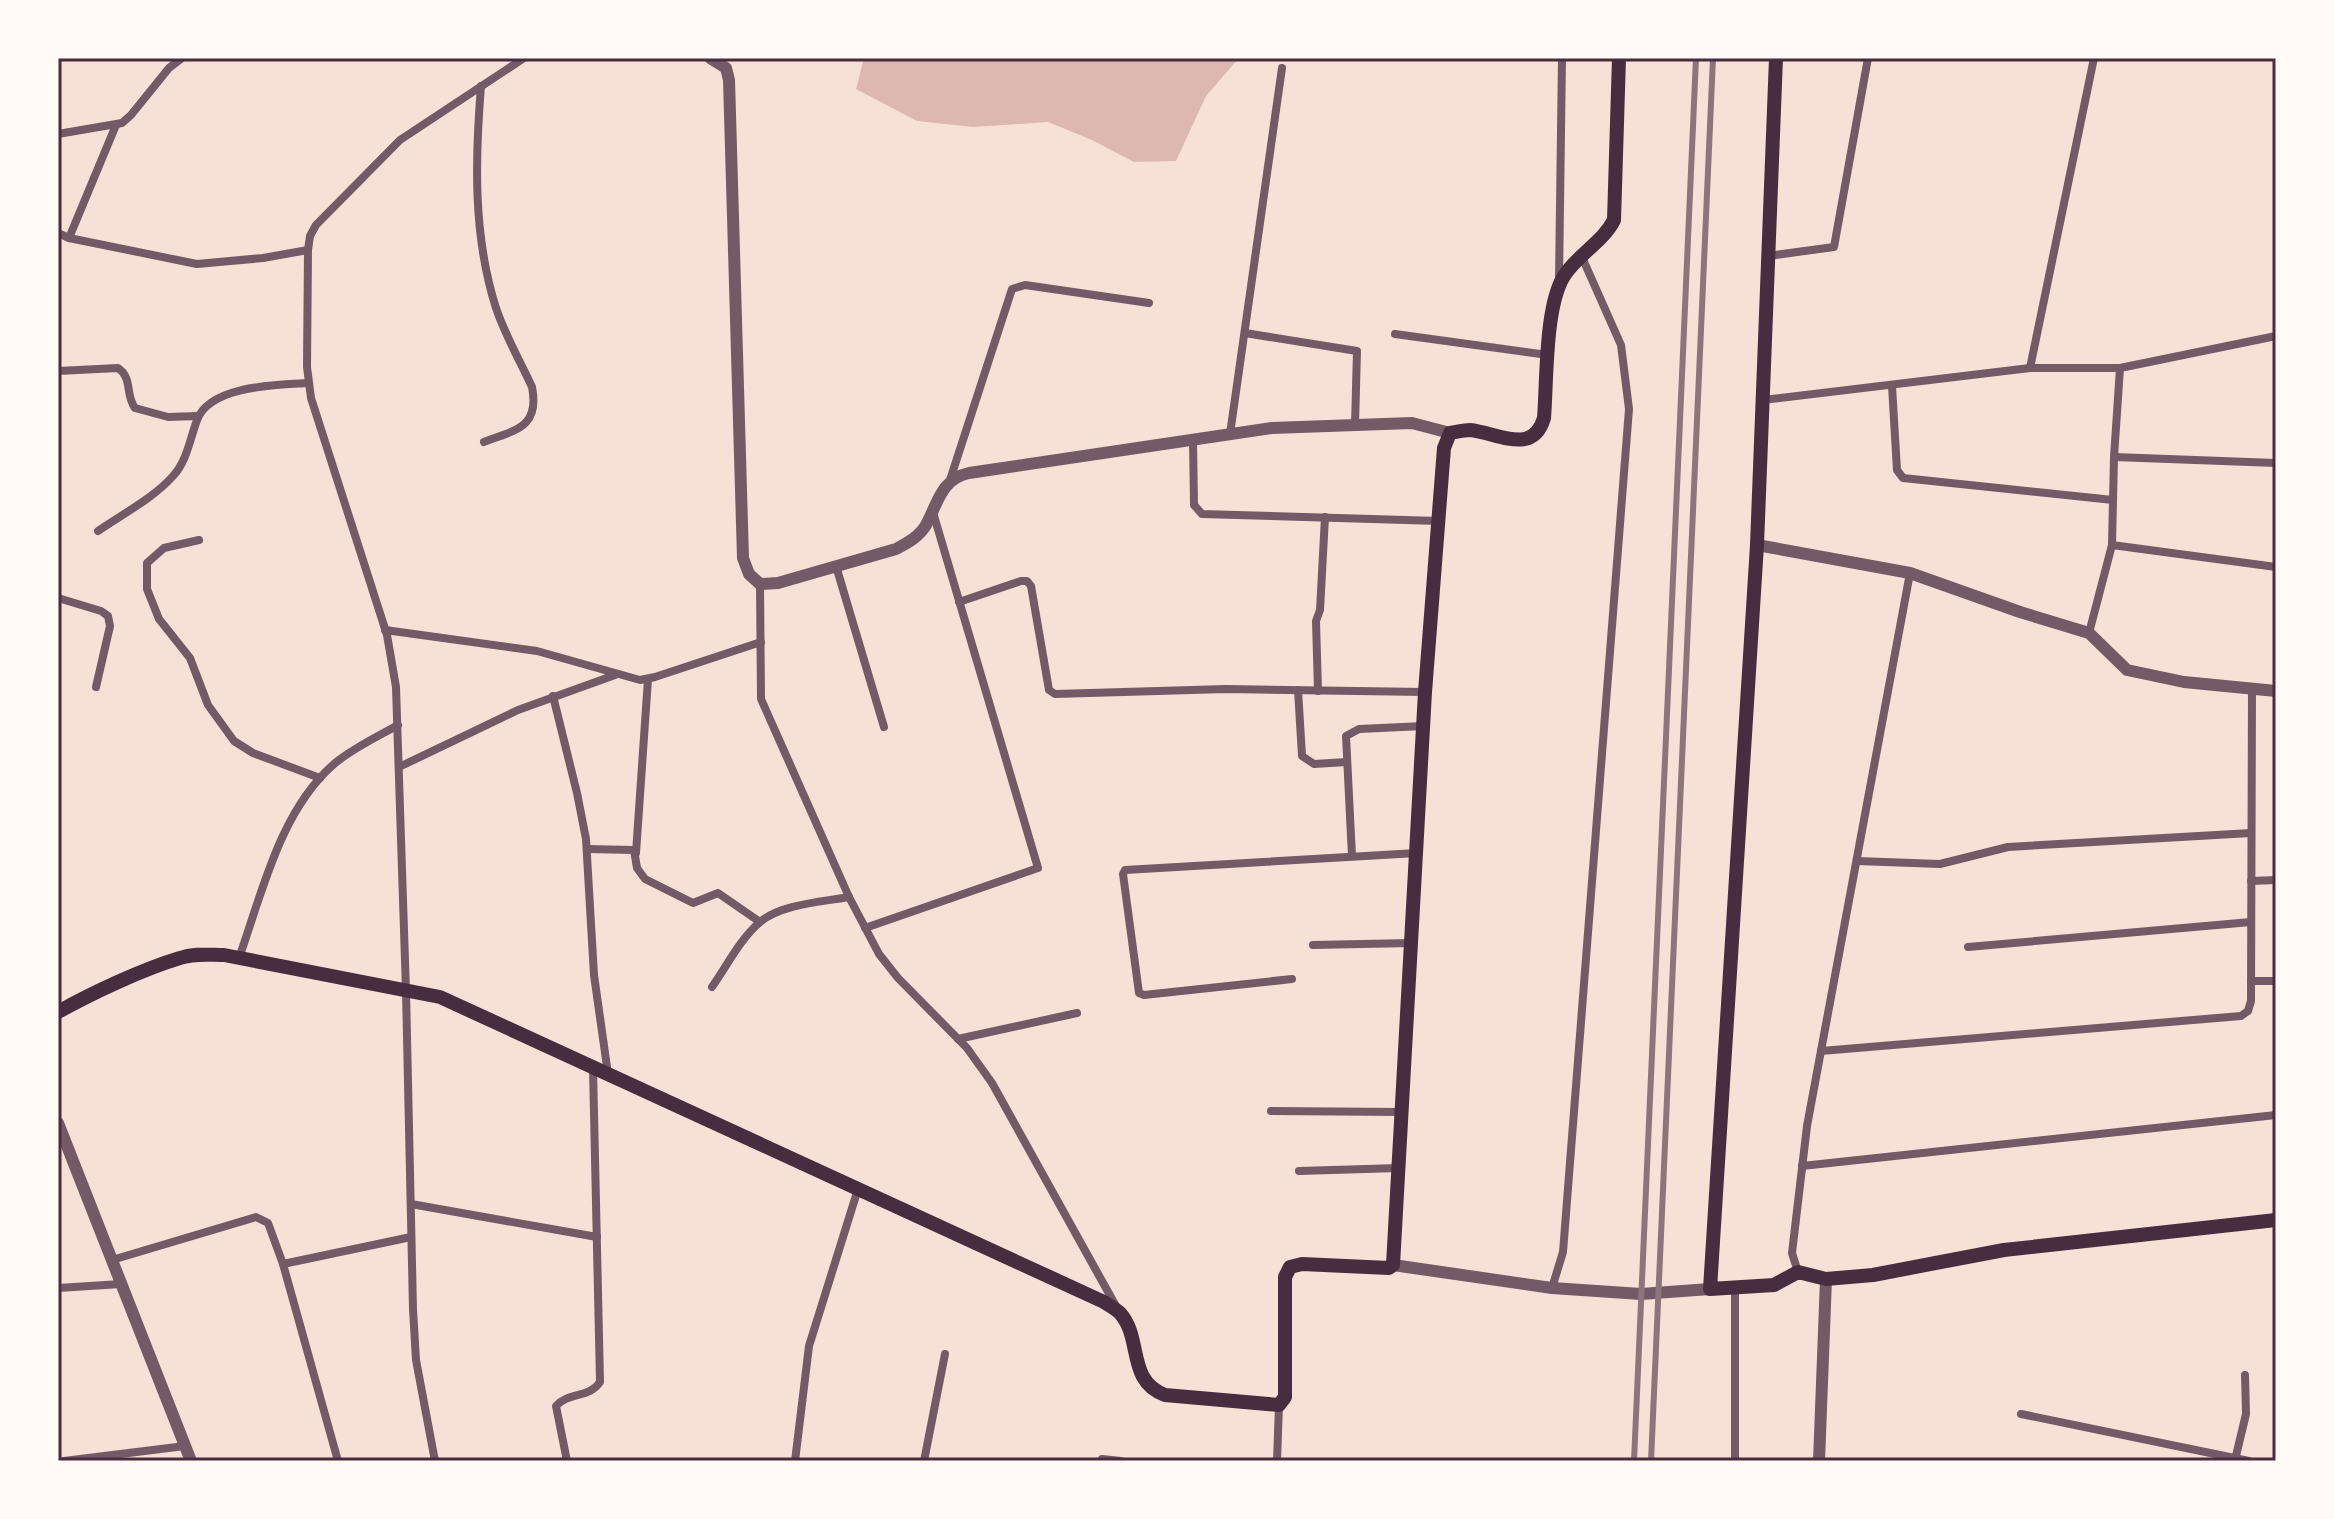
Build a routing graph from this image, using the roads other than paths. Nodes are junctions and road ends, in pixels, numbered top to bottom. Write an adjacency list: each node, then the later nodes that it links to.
1 (182, 58): 11 (street)
2 (524, 58): 10 (street)
3 (710, 58): 50 (street)
4 (1562, 58): 18 (street)
5 (1619, 58): 16 (main road)
6 (1776, 58): 17 (main road)
7 (1868, 58): 17 (street)
8 (2094, 58): 24 (street)
9 (1282, 68): 20 (street)
10 (481, 86): 15 (street); 35 (street)
11 (116, 125): 12 (street); 14 (street)
12 (58, 134)
13 (58, 233): 14 (street)
14 (69, 238): 15 (street)
15 (308, 250): 27 (street)
16 (1581, 254): 18 (main road); 118 (street)
17 (1768, 256): 29 (main road)
18 (1559, 284): 23 (main road)
19 (1149, 303): 38 (street)
20 (1245, 333): 31 (street); 33 (street)
21 (1395, 334): 23 (street)
22 (2276, 336): 25 (street)
23 (1549, 355): 32 (main road)
24 (2030, 368): 25 (street); 28 (street)
25 (2120, 368): 36 (street)
26 (58, 371): 30 (street)
27 (308, 383): 30 (street); 53 (street)
28 (1892, 386): 29 (street); 39 (street)
29 (1763, 400): 45 (main road)
30 (198, 416): 43 (street)
31 (1355, 425): 32 (street); 33 (street)
32 (1450, 433): 42 (main road)
33 (1230, 434): 34 (street)
34 (1193, 439): 38 (street); 41 (street)
35 (484, 442)
36 (2114, 457): 37 (street); 39 (street)
37 (2276, 463)
38 (950, 480): 40 (street)
39 (2113, 500): 46 (street)
40 (932, 508): 47 (street); 52 (street)
41 (1325, 517): 42 (street); 61 (street)
42 (1439, 521): 63 (main road)
43 (98, 531)
44 (199, 540): 70 (street)
45 (1757, 545): 49 (street); 119 (main road)
46 (2112, 545): 48 (street); 54 (street)
47 (836, 566): 50 (street); 67 (street)
48 (2276, 567)
49 (1910, 573): 54 (street); 76 (street)
50 (760, 584): 55 (street)
51 (58, 598): 58 (street)
52 (959, 602): 60 (street); 82 (street)
53 (385, 630): 56 (street); 65 (street)
54 (2089, 633): 59 (street)
55 (761, 642): 57 (street); 79 (street)
56 (617, 674): 57 (street); 64 (street)
57 (648, 679): 73 (street)
58 (96, 687)
59 (2252, 688): 62 (street); 71 (street)
60 (1298, 690): 61 (street); 68 (street)
61 (1318, 691): 63 (street)
62 (2276, 691)
63 (1425, 692): 66 (main road)
64 (553, 696): 69 (street); 72 (street)
65 (398, 725): 69 (street); 70 (street)
66 (1424, 726): 68 (street); 74 (main road)
67 (884, 727)
68 (1347, 762): 75 (street)
69 (399, 767): 91 (street)
70 (320, 778): 86 (street)
71 (2251, 833): 76 (street); 78 (street)
72 (587, 849): 73 (street); 97 (street)
73 (636, 853): 80 (street)
74 (1417, 853): 75 (street); 83 (main road)
75 (1352, 856): 87 (street)
76 (1857, 861): 95 (street)
77 (2276, 880): 78 (street)
78 (2251, 881): 81 (street)
79 (849, 897): 80 (street); 82 (street)
80 (760, 922): 90 (street)
81 (2251, 922): 85 (street); 88 (street)
82 (865, 928): 94 (street)
83 (1412, 943): 84 (street); 99 (main road)
84 (1313, 945)
85 (1968, 947)
86 (239, 958): 91 (main road); 92 (main road)
87 (1292, 979)
88 (2251, 981): 89 (street); 95 (street)
89 (2276, 981)
90 (712, 987)
91 (406, 991): 96 (main road); 106 (street)
92 (58, 1012)
93 (1077, 1013): 94 (street)
94 (958, 1039): 120 (street)
95 (1821, 1051): 102 (street)
96 (593, 1068): 97 (main road); 109 (street)
97 (608, 1075): 105 (main road)
98 (1271, 1111): 99 (street)
99 (1402, 1112): 103 (main road)
100 (2276, 1115): 102 (street)
101 (58, 1123): 110 (street)
102 (1802, 1166): 113 (street)
103 (1399, 1168): 104 (street); 112 (main road)
104 (1299, 1171)
105 (858, 1189): 120 (main road); 133 (street)
106 (411, 1204): 108 (street); 109 (street)
107 (2276, 1220): 114 (main road)
108 (411, 1237): 111 (street); 131 (street)
109 (597, 1237): 132 (street)
110 (112, 1260): 111 (street); 115 (street)
111 (283, 1264): 130 (street)
112 (1393, 1265): 118 (street); 123 (main road)
113 (1798, 1272): 114 (main road); 116 (main road)
114 (1826, 1279): 138 (street)
115 (121, 1284): 117 (street); 125 (street)
116 (1735, 1287): 119 (main road); 137 (street)
117 (58, 1288)
118 (1552, 1288): 119 (street)
119 (1710, 1289)
120 (1120, 1312): 123 (main road)
121 (945, 1354): 134 (street)
122 (2245, 1375): 127 (street)
123 (1279, 1405): 136 (street)
124 (2021, 1414): 127 (street)
125 (185, 1446): 128 (street); 129 (street)
126 (1102, 1459): 135 (street)
127 (2235, 1460): 139 (street)
128 (64, 1461)
129 (191, 1461)
130 (338, 1461)
131 (435, 1461)
132 (567, 1461)
133 (795, 1461)
134 (924, 1461)
135 (1121, 1461)
136 (1277, 1461)
137 (1735, 1461)
138 (1819, 1461)
139 (2249, 1461)

